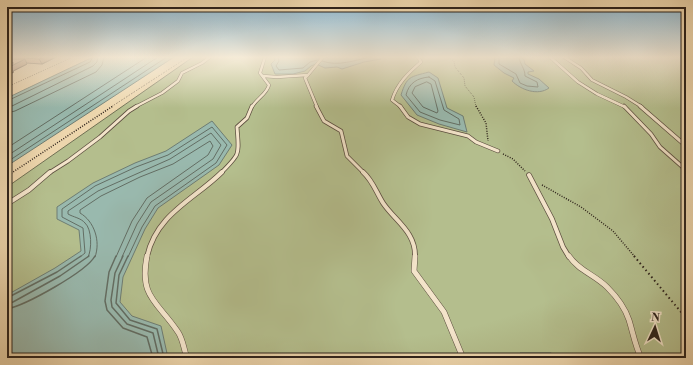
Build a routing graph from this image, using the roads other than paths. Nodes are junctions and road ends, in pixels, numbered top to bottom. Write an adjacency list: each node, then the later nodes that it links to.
1 (181, 74): 13 (lane)
2 (407, 74): 10 (lane)
3 (569, 74): 11 (lane)
4 (587, 74): 9 (lane)
5 (261, 75): 7 (lane); 8 (lane)
6 (308, 75): 7 (lane); 15 (lane)
7 (277, 77): 8 (lane)
8 (267, 81): 14 (lane)
9 (686, 146)
10 (498, 151)
11 (686, 170)
12 (529, 175): 16 (lane)
13 (7, 204)
14 (186, 358)
15 (463, 358)
16 (641, 358)

